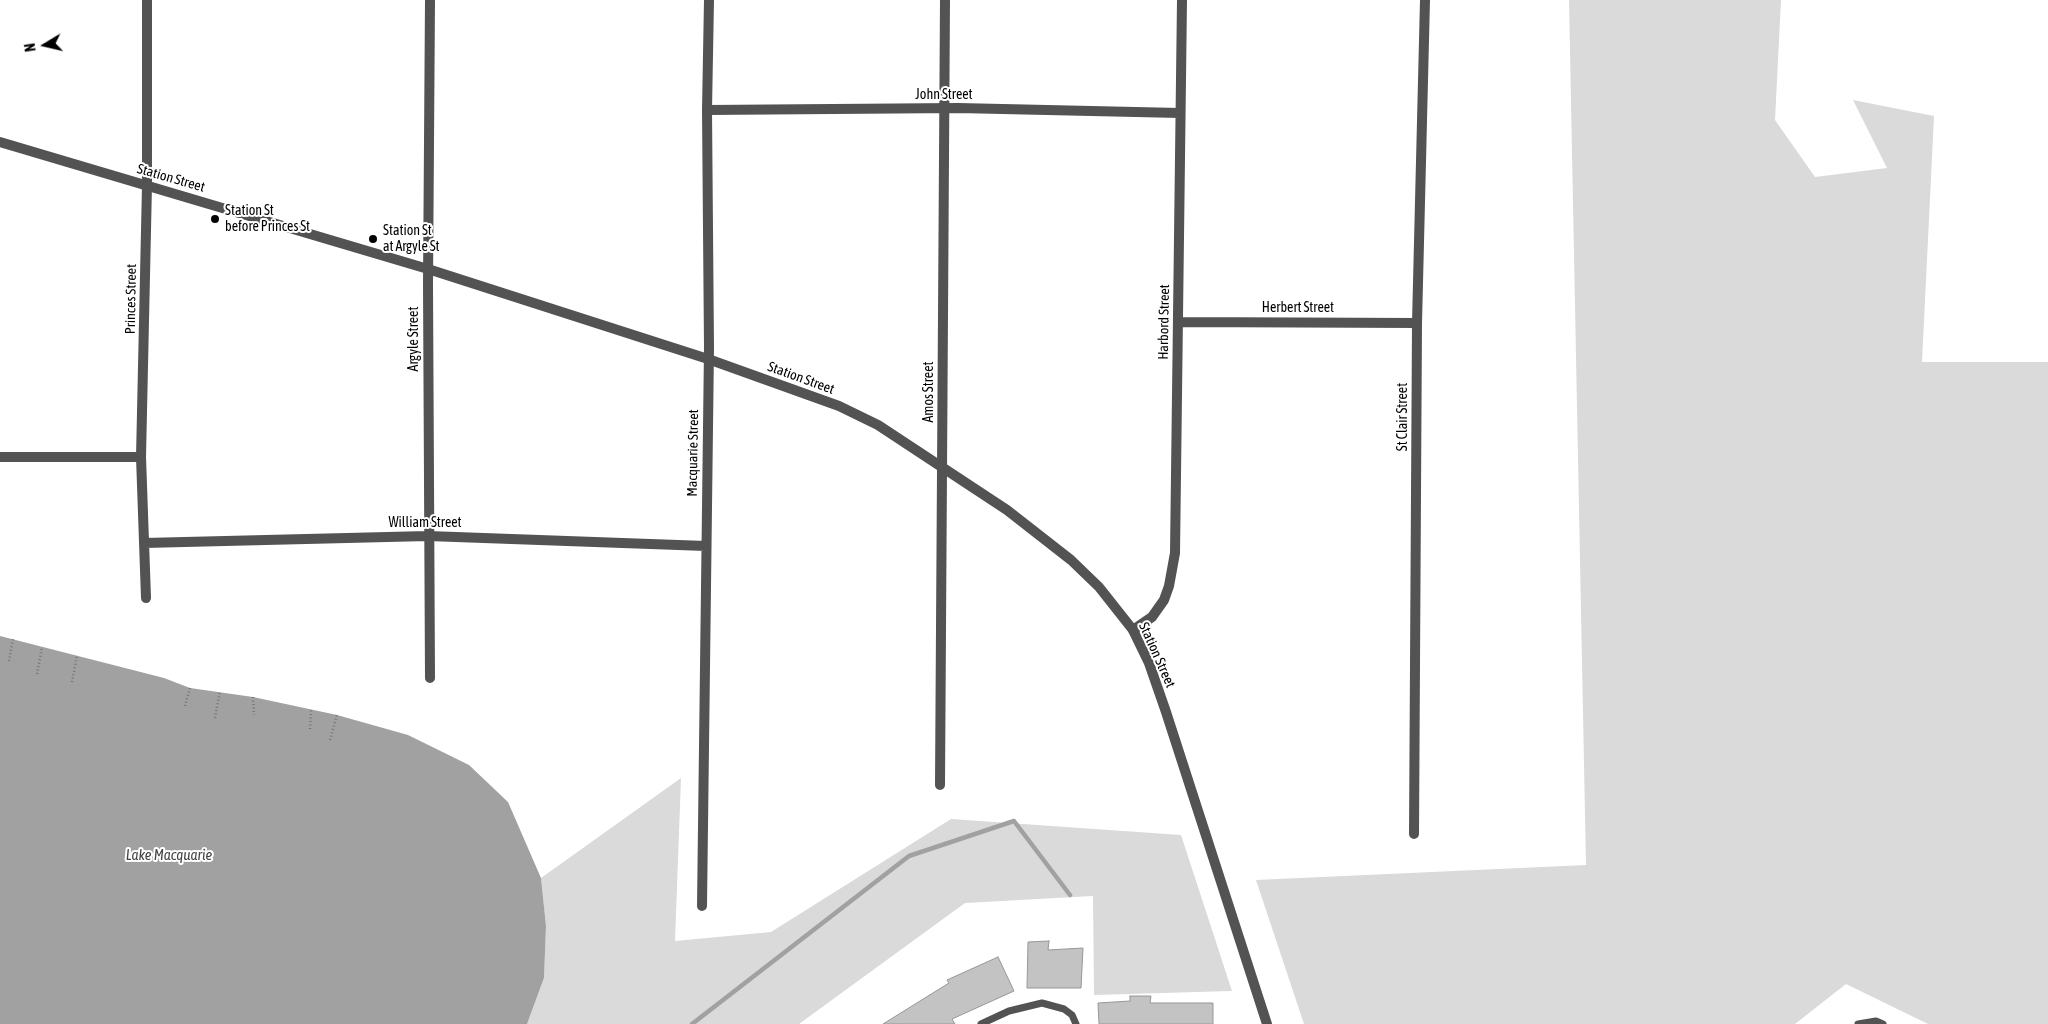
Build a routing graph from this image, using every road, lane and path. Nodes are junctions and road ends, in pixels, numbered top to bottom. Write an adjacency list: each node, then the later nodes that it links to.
1 (147, 0): 11 (street, Princes Street)
2 (430, 0): 12 (street, Argyle Street)
3 (708, 0): 8 (street, Macquarie Street)
4 (945, 0): 7 (street, Amos Street)
5 (1182, 0): 9 (street, Harbord Street)
6 (1425, 0): 14 (street, St Clair Street)
7 (944, 108): 8 (street, John Street); 9 (street, John Street); 18 (street, Amos Street)
8 (707, 110): 15 (street, Macquarie Street)
9 (1180, 113): 13 (street, Harbord Street)
10 (0, 142): 11 (street, Station Street)
11 (147, 185): 12 (street, Station Street); 17 (street, Princes Street)
12 (428, 269): 15 (street, Station Street); 19 (street, Argyle Street)
13 (1178, 322): 14 (street, Herbert Street); 23 (street, Harbord Street)
14 (1417, 323): 42 (street, St Clair Street)
15 (708, 359): 18 (street, Station Street); 21 (street, Macquarie Street)
16 (0, 457): 17 (street)
17 (141, 457): 20 (street, Princes Street)
18 (942, 466): 23 (street, Station Street); 41 (street, Amos Street)
19 (428, 536): 20 (street, William Street); 21 (street, William Street); 29 (street, Argyle Street)
20 (144, 543): 22 (street, Princes Street)
21 (706, 546): 43 (street, Macquarie Street)
22 (146, 598)
23 (1133, 630): 46 (street, Station Street)
24 (12, 640): 27 (path)
25 (42, 647): 28 (path)
26 (77, 656): 30 (path)
27 (9, 661)
28 (37, 674)
29 (430, 678)
30 (72, 682)
31 (190, 688): 34 (path)
32 (220, 691): 38 (path)
33 (253, 696): 36 (path)
34 (186, 706)
35 (310, 709): 39 (path)
36 (254, 715)
37 (337, 715): 40 (path)
38 (215, 718)
39 (310, 729)
40 (330, 740)
41 (940, 784)
42 (1414, 834)
43 (702, 906)
44 (981, 1024): 45 (lane)
45 (1076, 1024)
46 (1267, 1024)
47 (1858, 1024): 48 (lane)
48 (1883, 1024)

